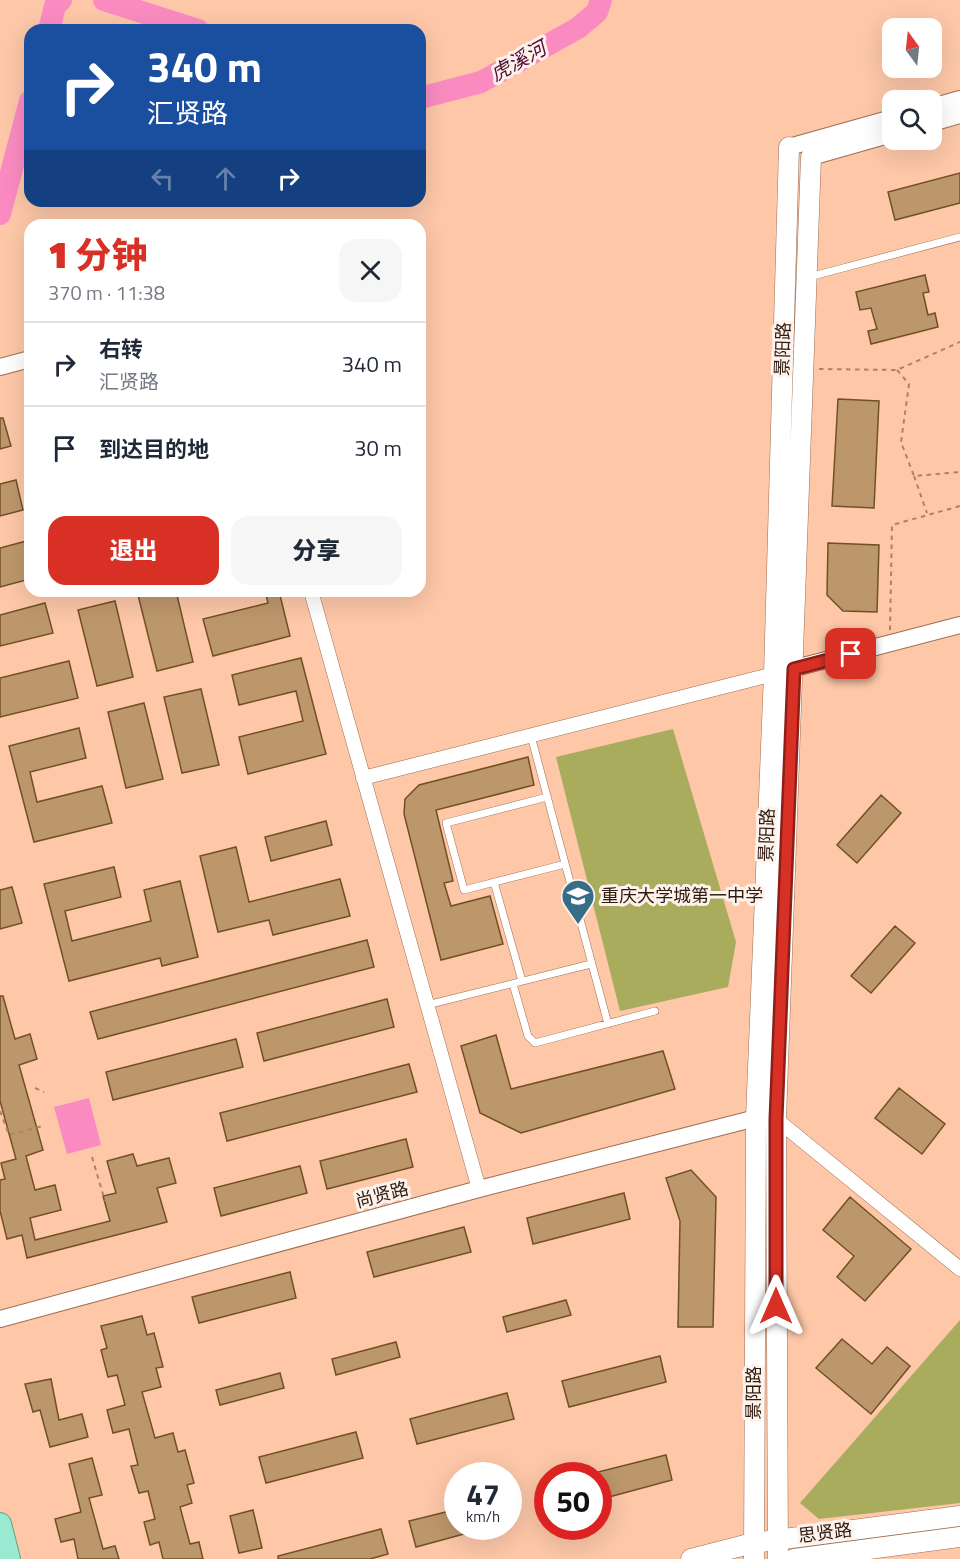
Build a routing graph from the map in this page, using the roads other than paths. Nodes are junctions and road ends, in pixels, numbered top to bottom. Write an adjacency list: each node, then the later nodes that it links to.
1 (960, 99): 2 (street)
2 (942, 104)
3 (960, 115): 4 (street)
4 (942, 120)
5 (882, 121): 7 (street)
6 (882, 137): 8 (street)
7 (789, 147): 16 (main road, 景阳路)
8 (811, 156): 10 (main road, 景阳路)
9 (960, 237): 10 (lane)
10 (805, 278): 15 (main road, 景阳路)
11 (24, 361): 12 (street)
12 (0, 367)
13 (313, 597): 18 (street)
14 (960, 625): 15 (street)
15 (794, 669): 16 (street); 29 (main road, 景阳路)
16 (774, 674): 17 (street); 28 (main road, 景阳路)
17 (531, 736): 18 (street); 19 (lane)
18 (363, 778): 25 (street)
19 (547, 797): 20 (lane); 21 (lane)
20 (565, 864): 21 (lane); 22 (lane)
21 (494, 882): 23 (lane)
22 (591, 964): 23 (lane); 27 (lane)
23 (522, 981): 24 (lane)
24 (513, 984): 25 (lane); 27 (lane)
25 (427, 1005): 30 (street)
26 (655, 1011): 27 (lane)
27 (608, 1023)
28 (756, 1118): 29 (street, 尚贤路); 30 (street, 尚贤路); 37 (main road, 景阳路)
29 (776, 1119): 31 (street); 36 (main road, 景阳路)
30 (479, 1189): 32 (street, 尚贤路)
31 (960, 1269)
32 (0, 1319)
33 (960, 1516): 36 (main road, 思贤路)
34 (0, 1524): 38 (highway)
35 (960, 1537): 41 (main road, 思贤路)
36 (777, 1539): 37 (main road, 思贤路); 40 (main road, 景阳路)
37 (754, 1551): 39 (main road, 思贤路)
38 (9, 1559)
39 (691, 1559)
40 (778, 1559)
41 (794, 1559)

